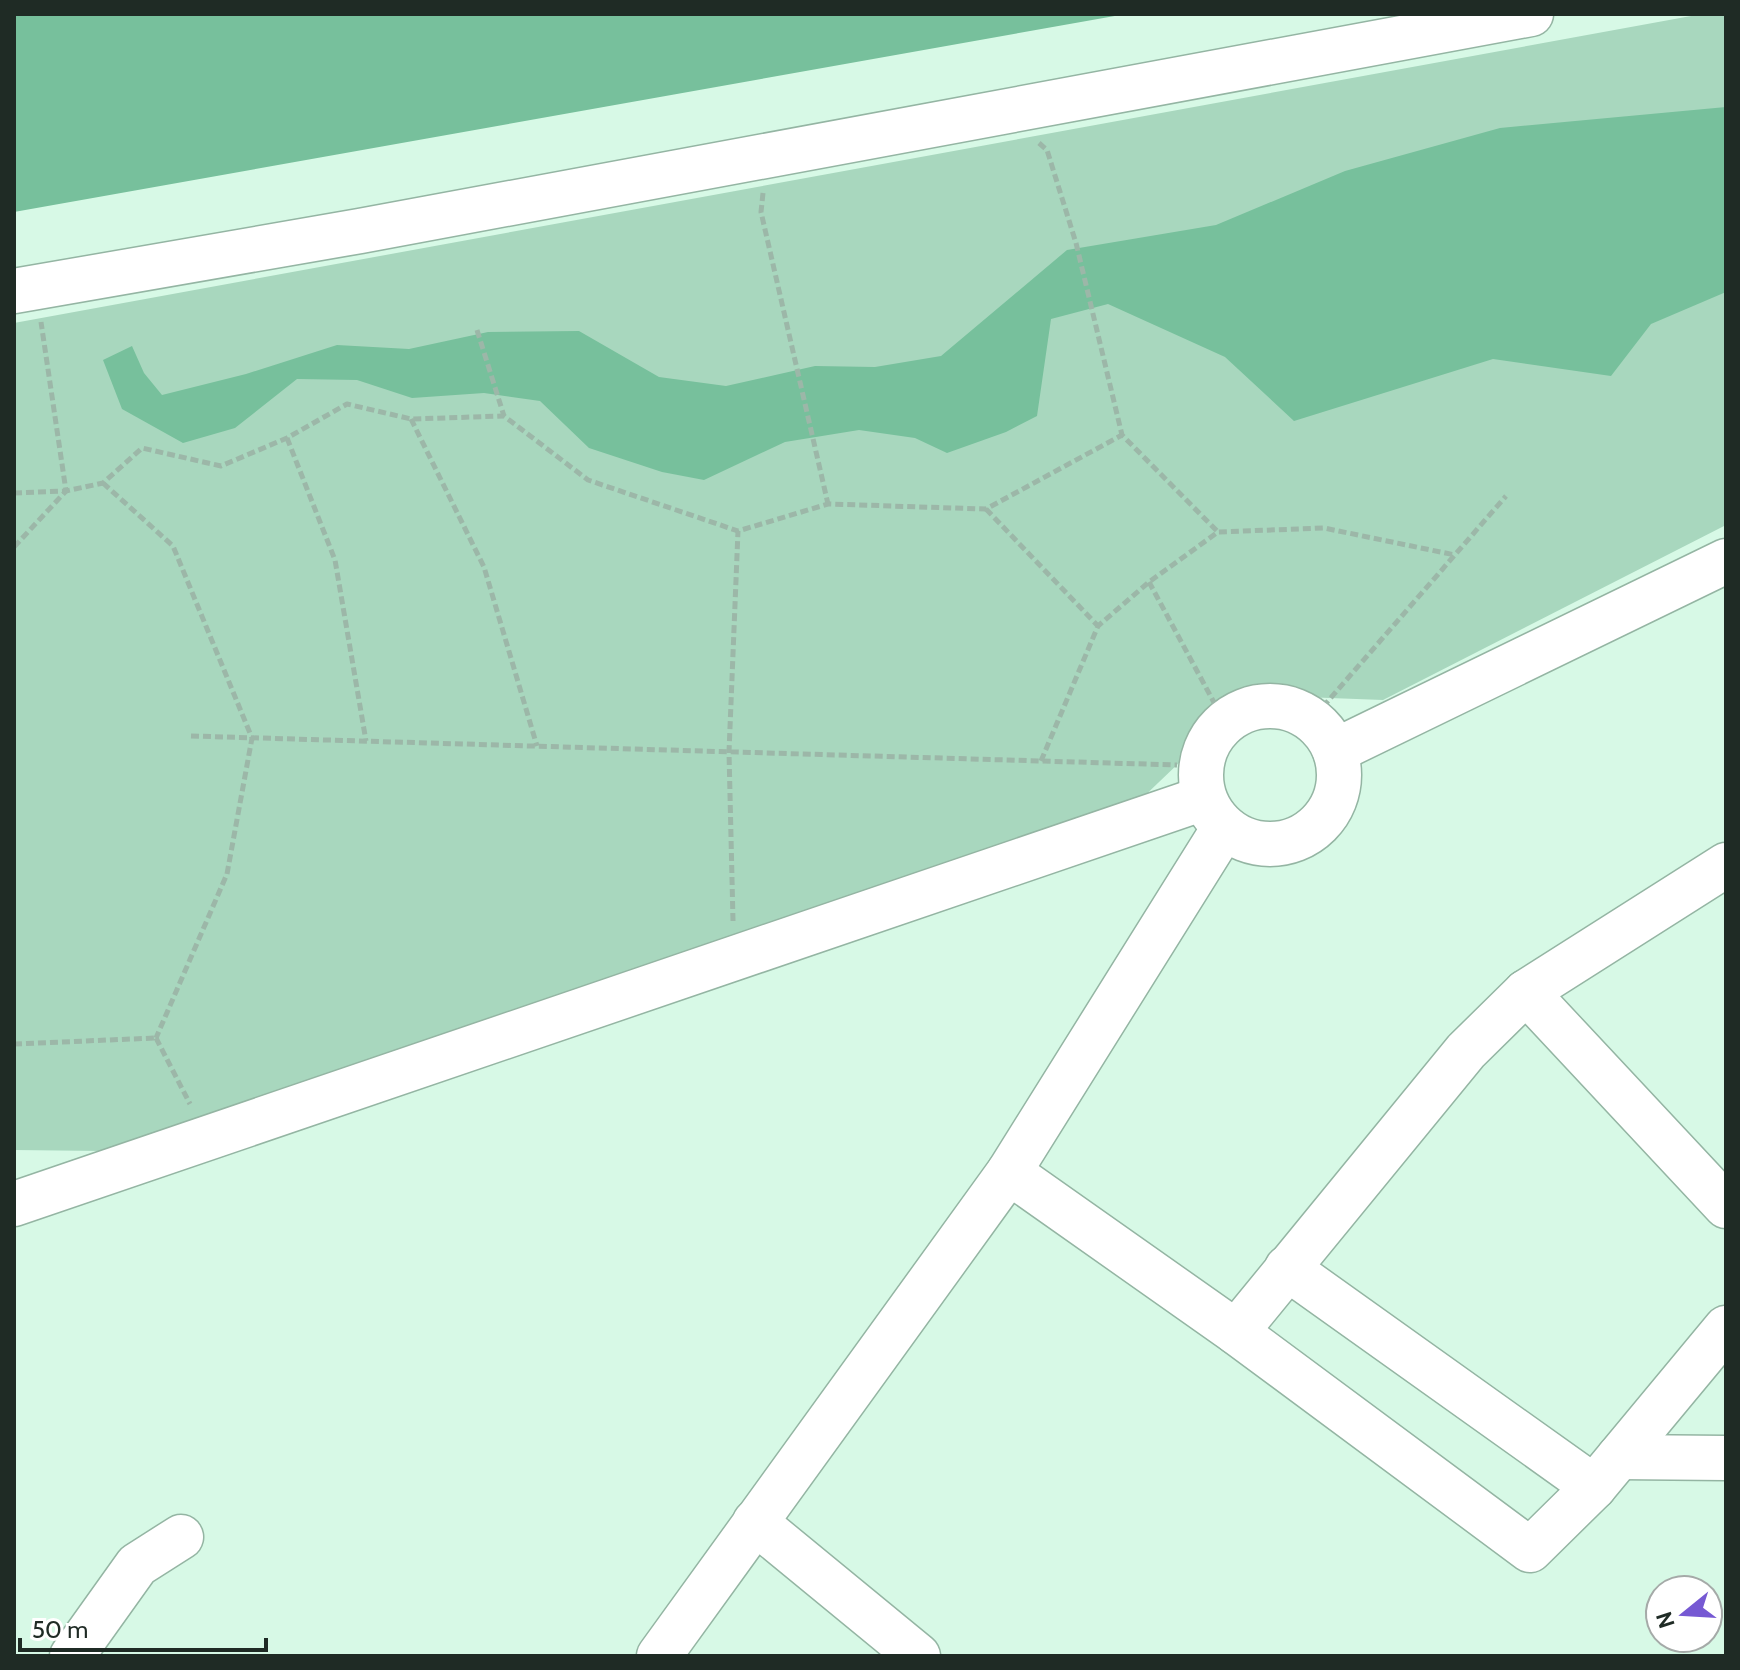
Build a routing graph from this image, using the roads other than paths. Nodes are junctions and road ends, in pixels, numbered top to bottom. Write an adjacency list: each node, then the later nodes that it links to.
1 (1531, 14): 2 (street)
2 (25, 289)
3 (1726, 561): 4 (street)
4 (1324, 735): 5 (street); 5 (street)
5 (1209, 797): 8 (street); 9 (street)
6 (1726, 865): 7 (street)
7 (1526, 992): 10 (street); 11 (street)
8 (1009, 1172): 13 (street); 16 (street)
9 (14, 1204)
10 (1726, 1206)
11 (1287, 1268): 13 (street); 15 (street)
12 (1726, 1328): 15 (street)
13 (1236, 1332): 15 (street)
14 (1726, 1458): 15 (street)
15 (1607, 1472)
16 (755, 1522): 19 (street); 20 (street)
17 (181, 1537): 18 (street)
18 (72, 1656)
19 (659, 1656)
20 (918, 1656)

